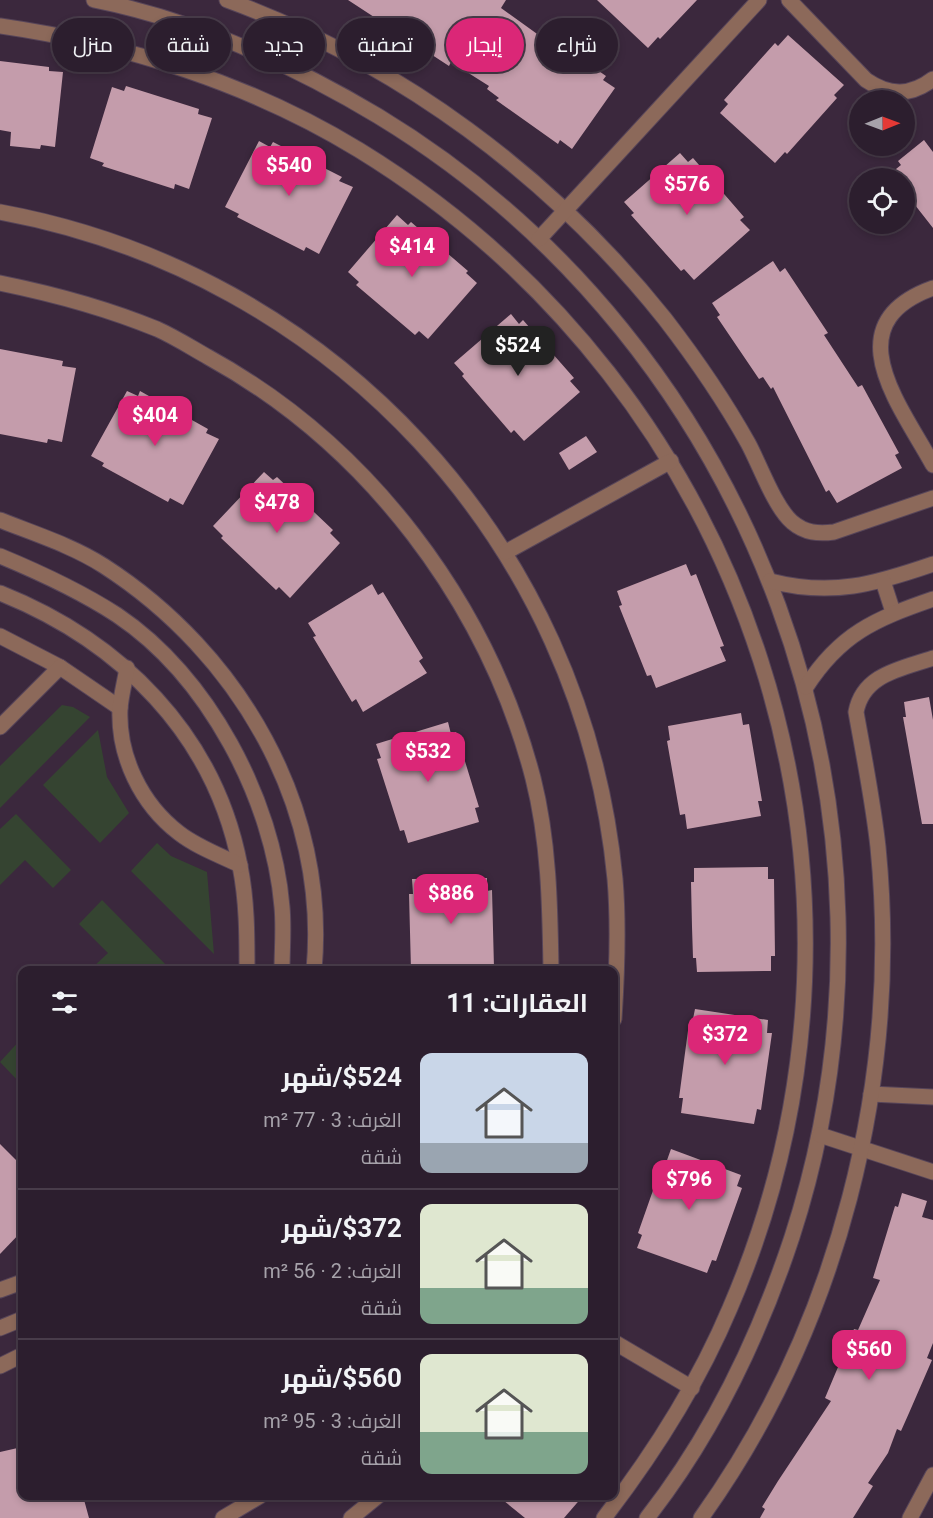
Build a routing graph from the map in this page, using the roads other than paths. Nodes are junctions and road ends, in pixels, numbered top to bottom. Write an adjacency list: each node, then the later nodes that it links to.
1 (94, 0): 9 (street)
2 (227, 0): 7 (street)
3 (759, 0): 7 (street)
4 (789, 0): 6 (street)
5 (0, 26): 12 (street)
6 (933, 79)
7 (566, 211): 9 (street); 14 (street)
8 (0, 212): 16 (street)
9 (539, 239): 19 (street)
10 (0, 283): 35 (street)
11 (933, 288): 13 (street)
12 (671, 461): 16 (street); 49 (street)
13 (933, 465)
14 (933, 498)
15 (0, 520): 34 (street)
16 (506, 552): 36 (street)
17 (0, 556): 33 (street)
18 (933, 564): 20 (street)
19 (770, 581): 20 (street); 28 (street)
20 (883, 581): 23 (street)
21 (0, 593): 27 (street)
22 (933, 599): 23 (street)
23 (893, 612): 28 (street)
24 (0, 636): 26 (street)
25 (933, 658): 37 (street)
26 (60, 667): 29 (street); 30 (street)
27 (127, 668): 29 (street); 31 (street)
28 (806, 687): 39 (street)
29 (120, 708): 31 (street)
30 (0, 727)
31 (240, 865): 32 (street)
32 (247, 966)
33 (282, 966)
34 (314, 966)
35 (551, 966)
36 (618, 966)
37 (871, 1094): 38 (street); 40 (street)
38 (933, 1098)
39 (820, 1135): 40 (street); 58 (street)
40 (861, 1148): 41 (street); 59 (street)
41 (933, 1172)
42 (18, 1283): 43 (street)
43 (0, 1290)
44 (18, 1321): 45 (street)
45 (0, 1328)
46 (618, 1344): 49 (street)
47 (18, 1357): 48 (street)
48 (0, 1366)
49 (692, 1388): 53 (street)
50 (933, 1475): 60 (street)
51 (253, 1500): 55 (street)
52 (373, 1500): 56 (street)
53 (618, 1500)
54 (618, 1500): 57 (street)
55 (223, 1518)
56 (351, 1518)
57 (604, 1518)
58 (647, 1518)
59 (701, 1518)
60 (910, 1518)

